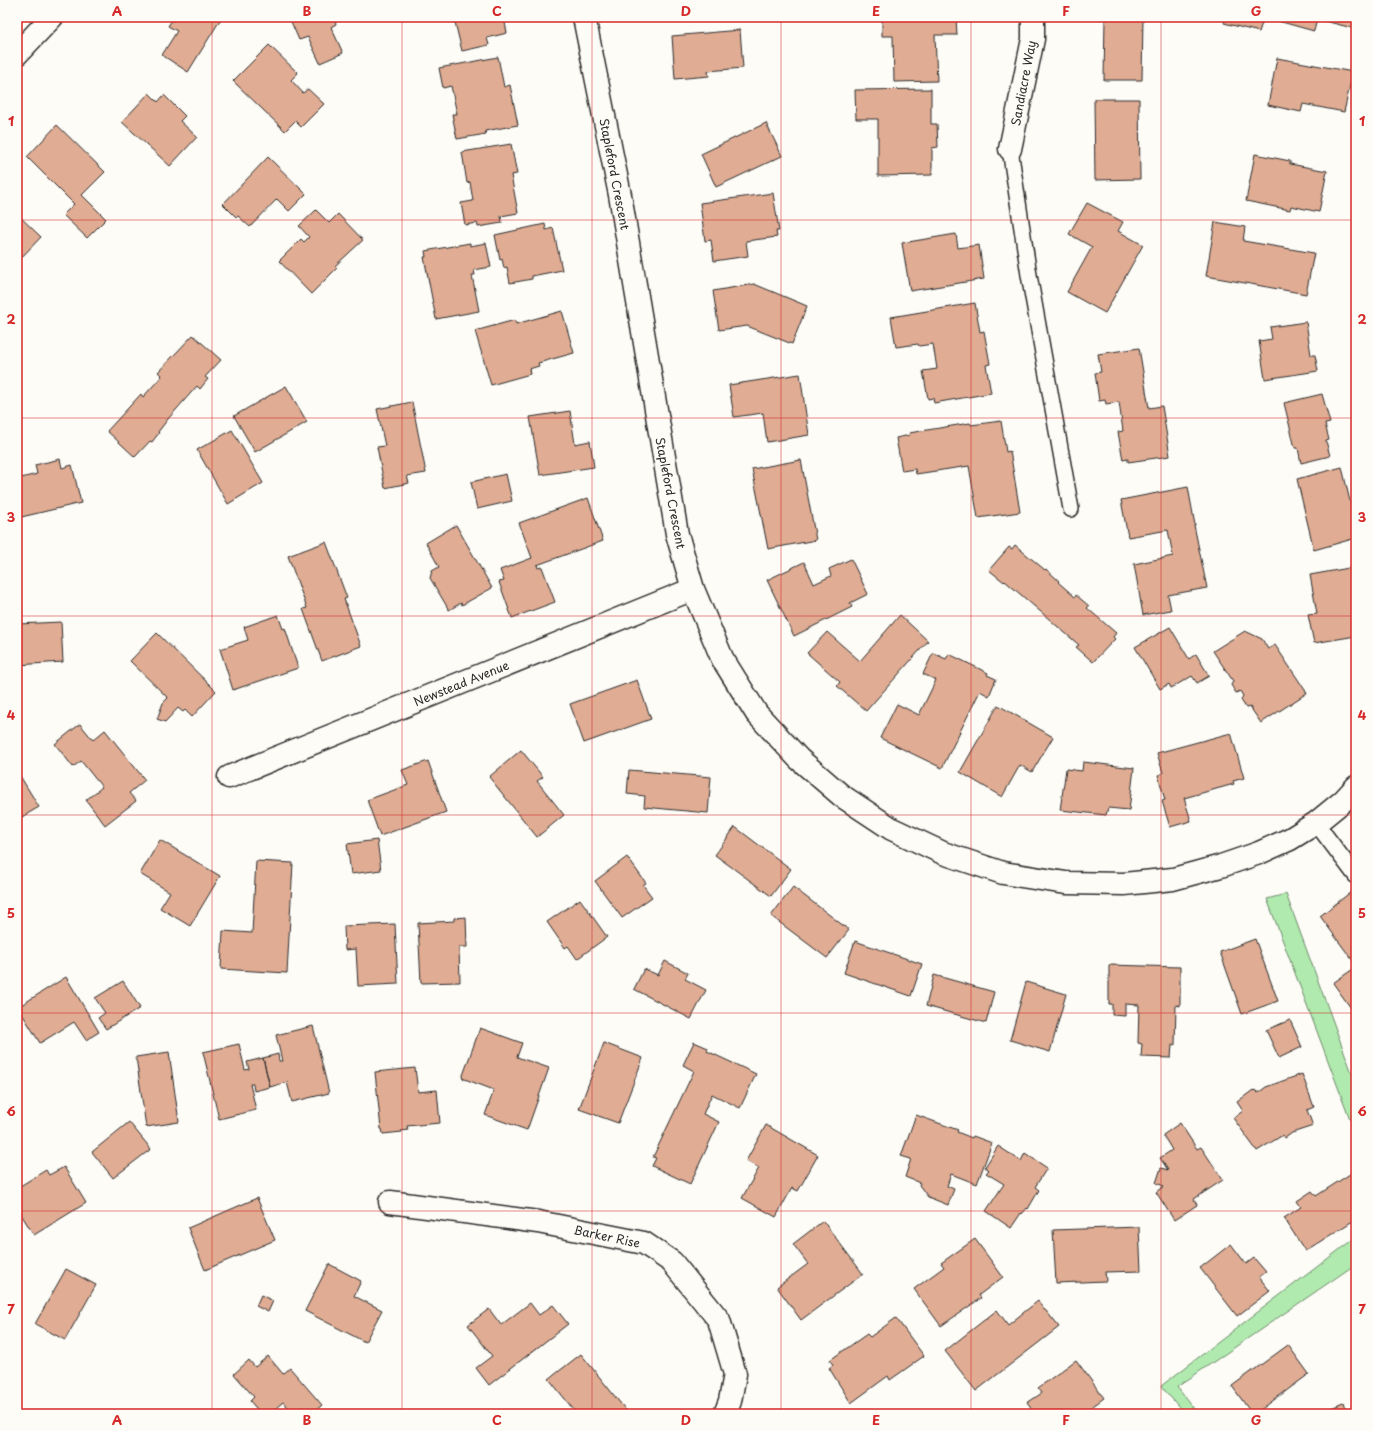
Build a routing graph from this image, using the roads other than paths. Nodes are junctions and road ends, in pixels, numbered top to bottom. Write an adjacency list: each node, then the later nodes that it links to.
1 (52, 17): 4 (street)
2 (584, 17): 7 (street, Stapleford Crescent)
3 (1033, 17): 5 (street, Sandiacre Way)
4 (17, 54)
5 (1010, 149): 6 (lane)
6 (1070, 509)
7 (693, 589): 8 (street, Newstead Avenue); 10 (street, Stapleford Crescent)
8 (229, 777)
9 (1356, 787): 10 (street, Stapleford Crescent)
10 (1316, 823): 11 (lane)
11 (1356, 876)
12 (390, 1202): 13 (street, Barker Rise)
13 (725, 1414)

